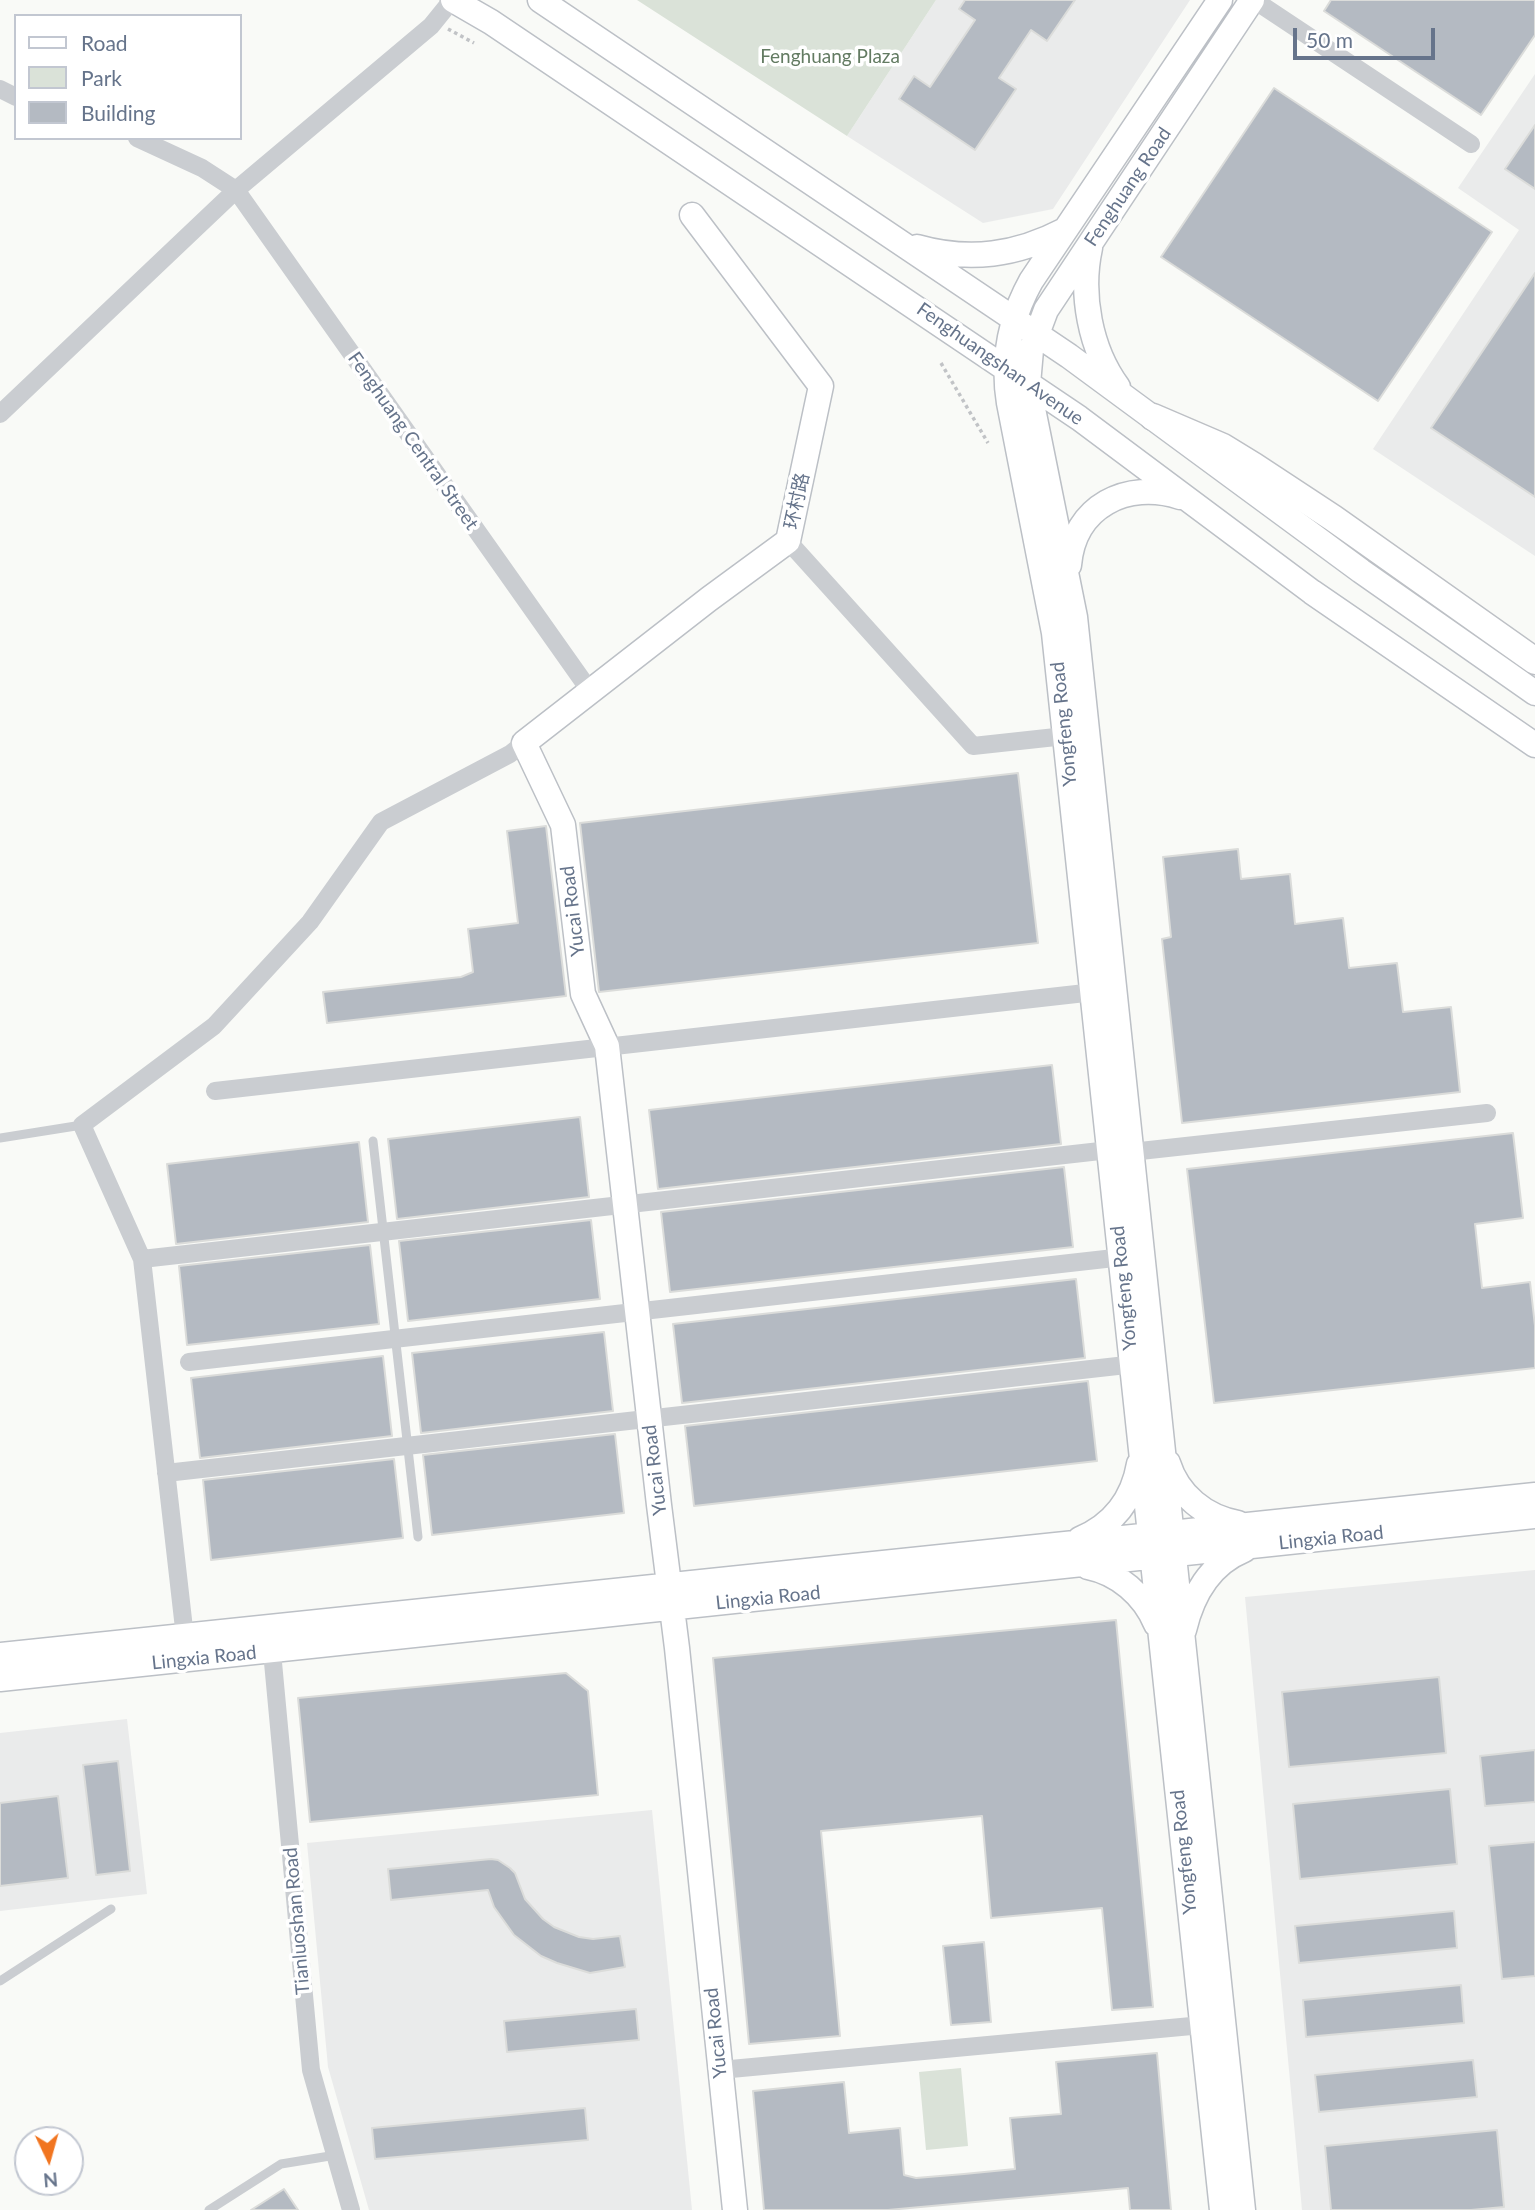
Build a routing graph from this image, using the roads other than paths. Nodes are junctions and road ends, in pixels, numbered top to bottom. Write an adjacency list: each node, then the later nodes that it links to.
1 (453, 0): 9 (street); 16 (street, Fenghuangshan Avenue)
2 (540, 0): 6 (street)
3 (570, 0): 6 (street)
4 (1220, 0): 11 (street, Fenghuang Road)
5 (1253, 0): 8 (street); 13 (street, Fenghuang Road)
6 (599, 39): 12 (street)
7 (141, 140): 9 (street)
8 (1471, 144)
9 (236, 190): 19 (street); 25 (street, Fenghuang Central Street)
10 (692, 215): 22 (street, 环村路)
11 (1065, 230): 12 (street); 14 (street, Fenghuang Road)
12 (900, 241): 14 (street)
13 (1092, 241): 15 (street, Fenghuang Road); 18 (street)
14 (1014, 319): 15 (street); 16 (street, Fenghuang Road)
15 (1035, 334): 17 (street, Fenghuang Road); 18 (street)
16 (1006, 369): 17 (street, Fenghuangshan Avenue); 27 (street, Yongfeng Road)
17 (1028, 384): 21 (street, Fenghuangshan Avenue); 23 (street, Yongfeng Road)
18 (1125, 396): 20 (street)
19 (0, 414)
20 (1153, 417): 24 (main road); 26 (street)
21 (1188, 499): 23 (street); 29 (street, Fenghuangshan Avenue)
22 (788, 541): 25 (street, 环村路); 27 (street)
23 (1068, 578): 30 (street, Yongfeng Road)
24 (1535, 661)
25 (590, 691): 28 (street, 环村路)
26 (1535, 693)
27 (1065, 736): 30 (street, Yongfeng Road)
28 (524, 743): 31 (street, Yucai Road); 34 (street)
29 (1535, 745)
30 (1103, 991): 31 (street); 37 (street, Yongfeng Road)
31 (607, 1046): 32 (street); 38 (street, Yucai Road)
32 (215, 1091)
33 (1487, 1113): 37 (street)
34 (82, 1125): 35 (lane); 41 (street)
35 (0, 1138)
36 (373, 1140): 39 (lane)
37 (1120, 1151): 38 (street); 40 (street, Yongfeng Road)
38 (625, 1205): 39 (street); 42 (street, Yucai Road)
39 (384, 1231): 41 (street); 43 (lane)
40 (1131, 1256): 42 (street); 45 (street, Yongfeng Road)
41 (142, 1258): 49 (street)
42 (637, 1312): 43 (street); 46 (street, Yucai Road)
43 (396, 1339): 44 (street); 48 (lane)
44 (189, 1362)
45 (1142, 1364): 46 (street); 47 (street, Yongfeng Road)
46 (649, 1419): 48 (street); 56 (street, Yucai Road)
47 (1151, 1443): 52 (street); 54 (street, Yongfeng Road); 55 (street)
48 (408, 1446): 49 (street); 53 (lane)
49 (166, 1473): 59 (street)
50 (1535, 1495): 52 (street, Lingxia Road)
51 (1535, 1516): 52 (street, Lingxia Road)
52 (1259, 1535): 54 (street, Lingxia Road); 58 (street)
53 (418, 1537)
54 (1161, 1545): 55 (street, Lingxia Road); 58 (street, Yongfeng Road)
55 (1066, 1555): 56 (street, Lingxia Road); 58 (street)
56 (671, 1597): 57 (street, Lingxia Road); 65 (street, Yucai Road)
57 (270, 1639): 59 (street, Lingxia Road); 66 (street, Tianluoshan Road)
58 (1172, 1644): 64 (street, Yongfeng Road)
59 (186, 1648): 60 (street, Lingxia Road); 61 (street, Lingxia Road)
60 (0, 1655)
61 (0, 1679)
62 (111, 1909): 63 (lane)
63 (0, 1981)
64 (1213, 2024): 65 (street); 70 (street, Yongfeng Road); 71 (street, Yongfeng Road)
65 (720, 2070): 69 (street, Yucai Road)
66 (335, 2155): 67 (lane); 68 (street, Tianluoshan Road)
67 (209, 2210)
68 (351, 2210)
69 (734, 2210)
70 (1222, 2210)
71 (1243, 2210)

